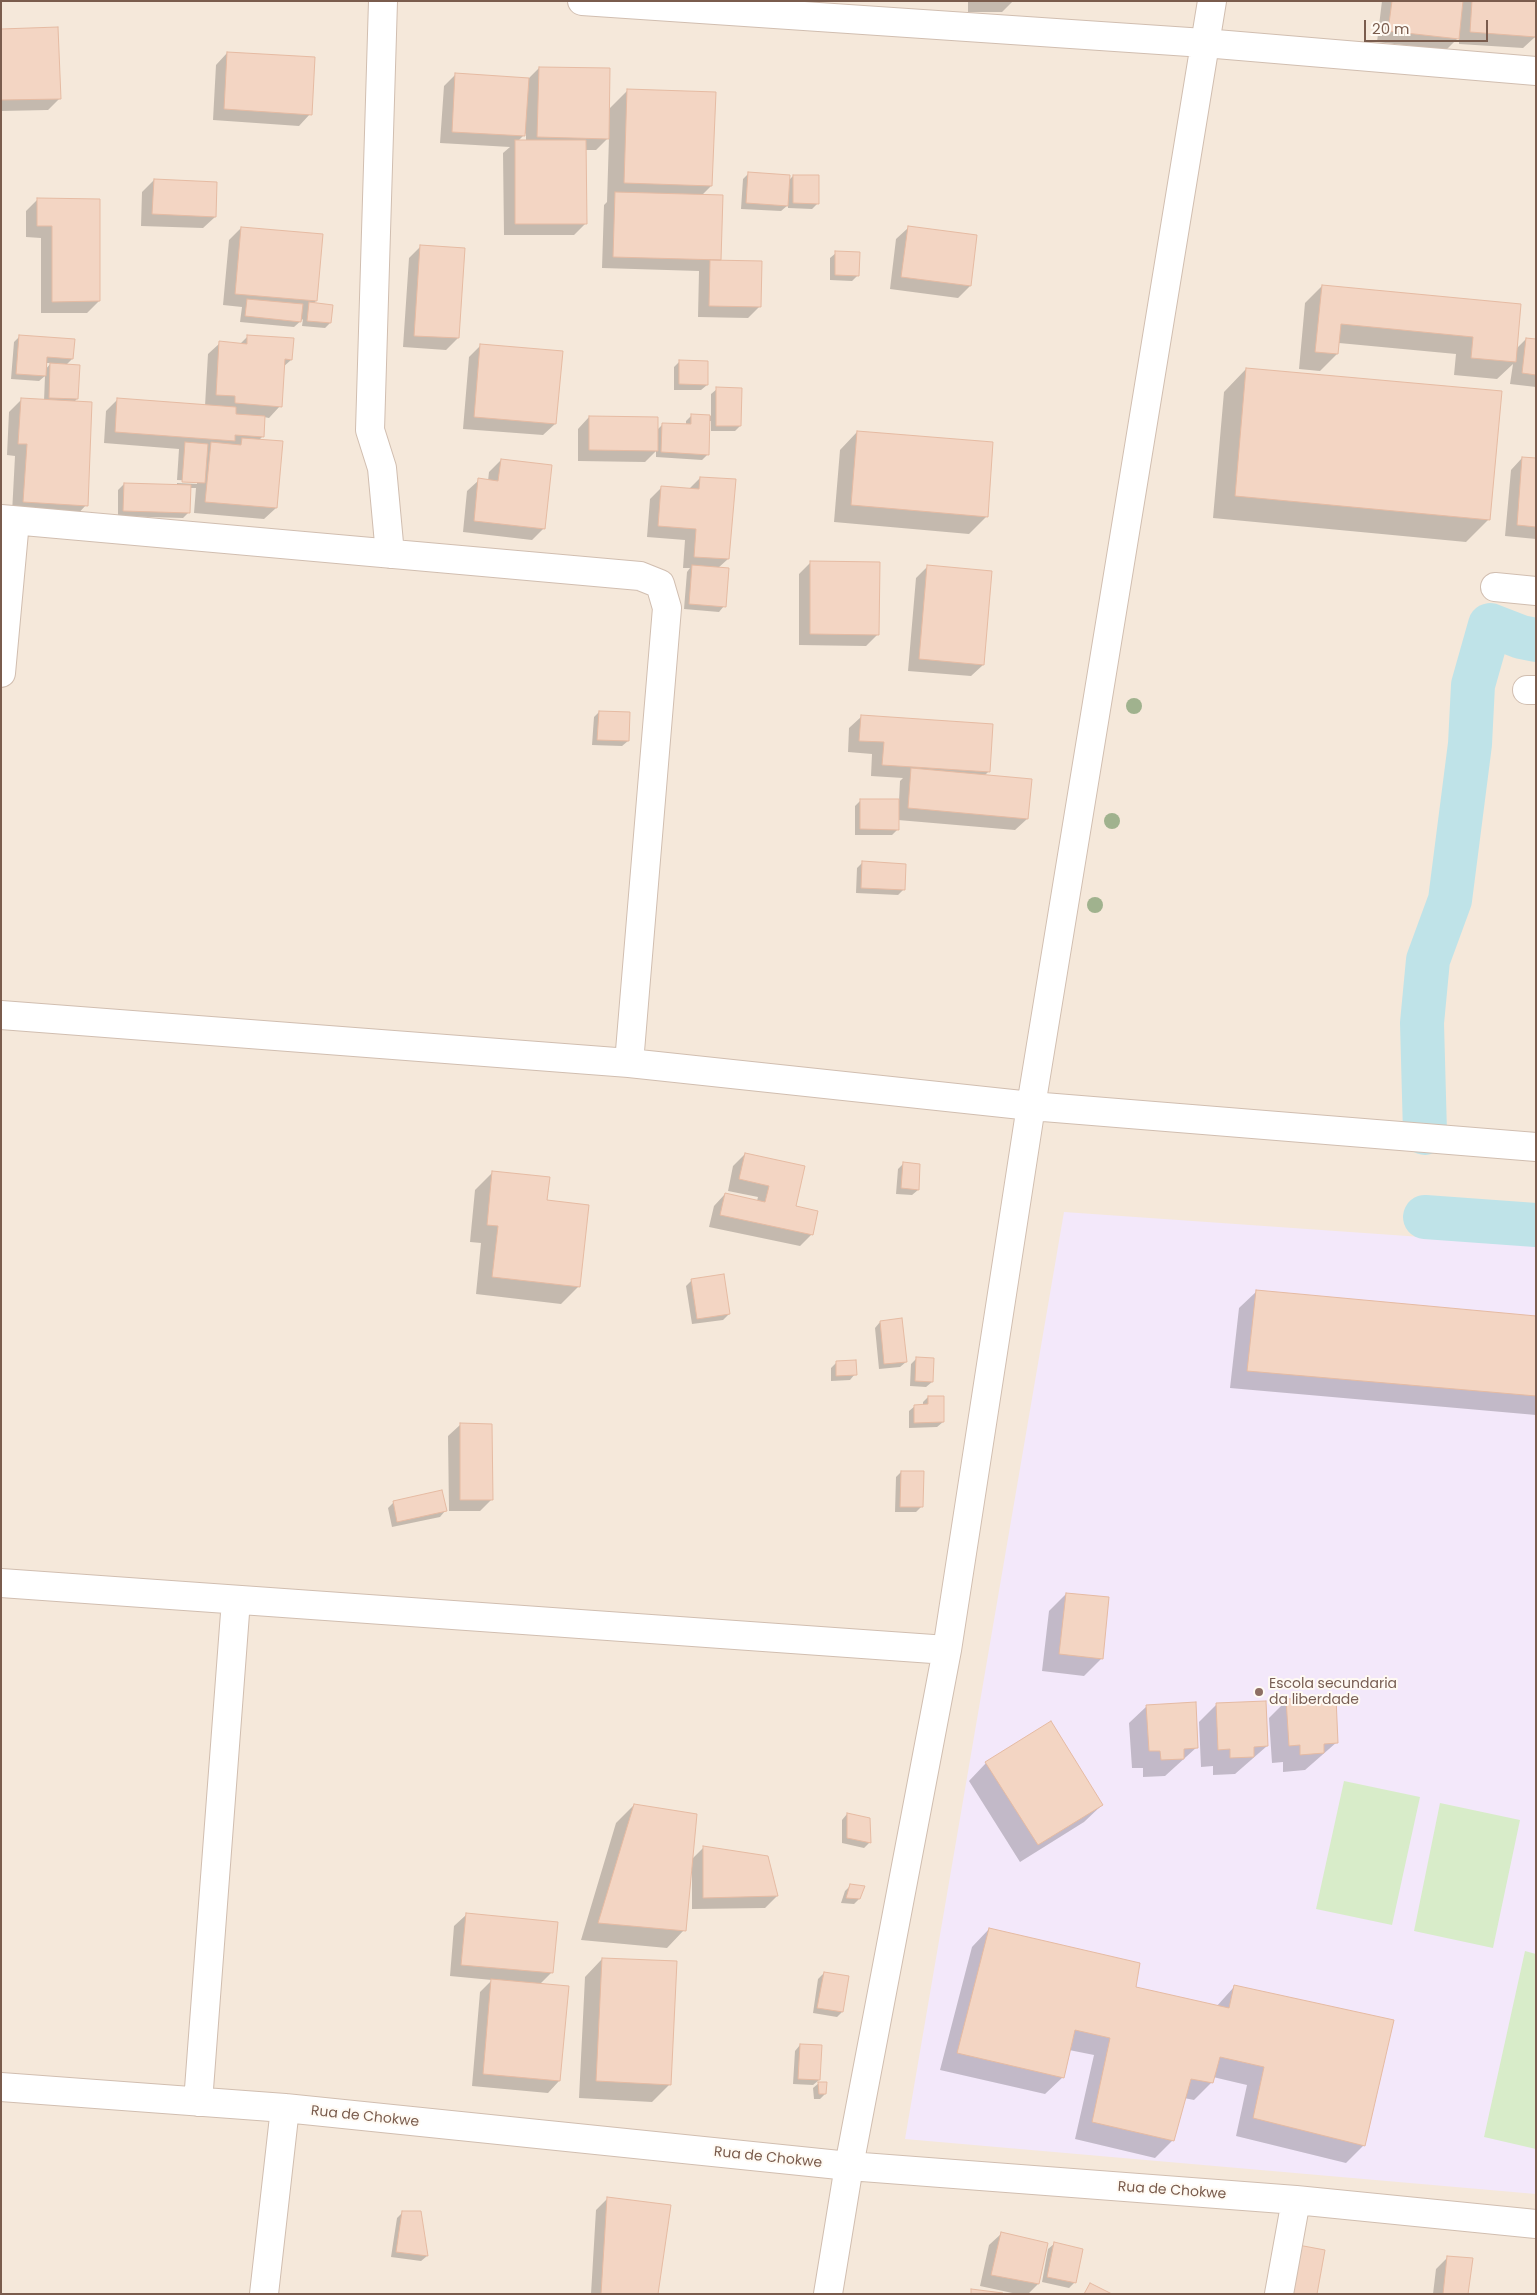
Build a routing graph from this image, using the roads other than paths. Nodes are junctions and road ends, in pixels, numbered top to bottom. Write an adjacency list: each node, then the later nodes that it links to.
1 (383, 1): 7 (street)
2 (582, 1): 4 (street)
3 (1212, 1): 4 (street)
4 (1204, 43): 5 (street); 13 (street)
5 (1536, 71)
6 (8, 520): 7 (street); 10 (street)
7 (390, 554): 12 (street)
8 (1495, 587): 9 (street)
9 (1536, 591)
10 (1, 673)
11 (1, 1015): 12 (street)
12 (629, 1063): 13 (street)
13 (1031, 1106): 14 (street); 17 (street)
14 (1536, 1148)
15 (1, 1583): 16 (street)
16 (236, 1600): 17 (street); 19 (street)
17 (947, 1650): 21 (street)
18 (1, 2087): 19 (street, Rua de Chokwe)
19 (198, 2102): 20 (street, Rua de Chokwe)
20 (285, 2108): 21 (street, Rua de Chokwe); 24 (street)
21 (849, 2166): 22 (street, Rua de Chokwe); 25 (street)
22 (1296, 2200): 23 (street, Rua de Chokwe); 26 (street)
23 (1536, 2224)
24 (264, 2294)
25 (828, 2294)
26 (1279, 2294)

